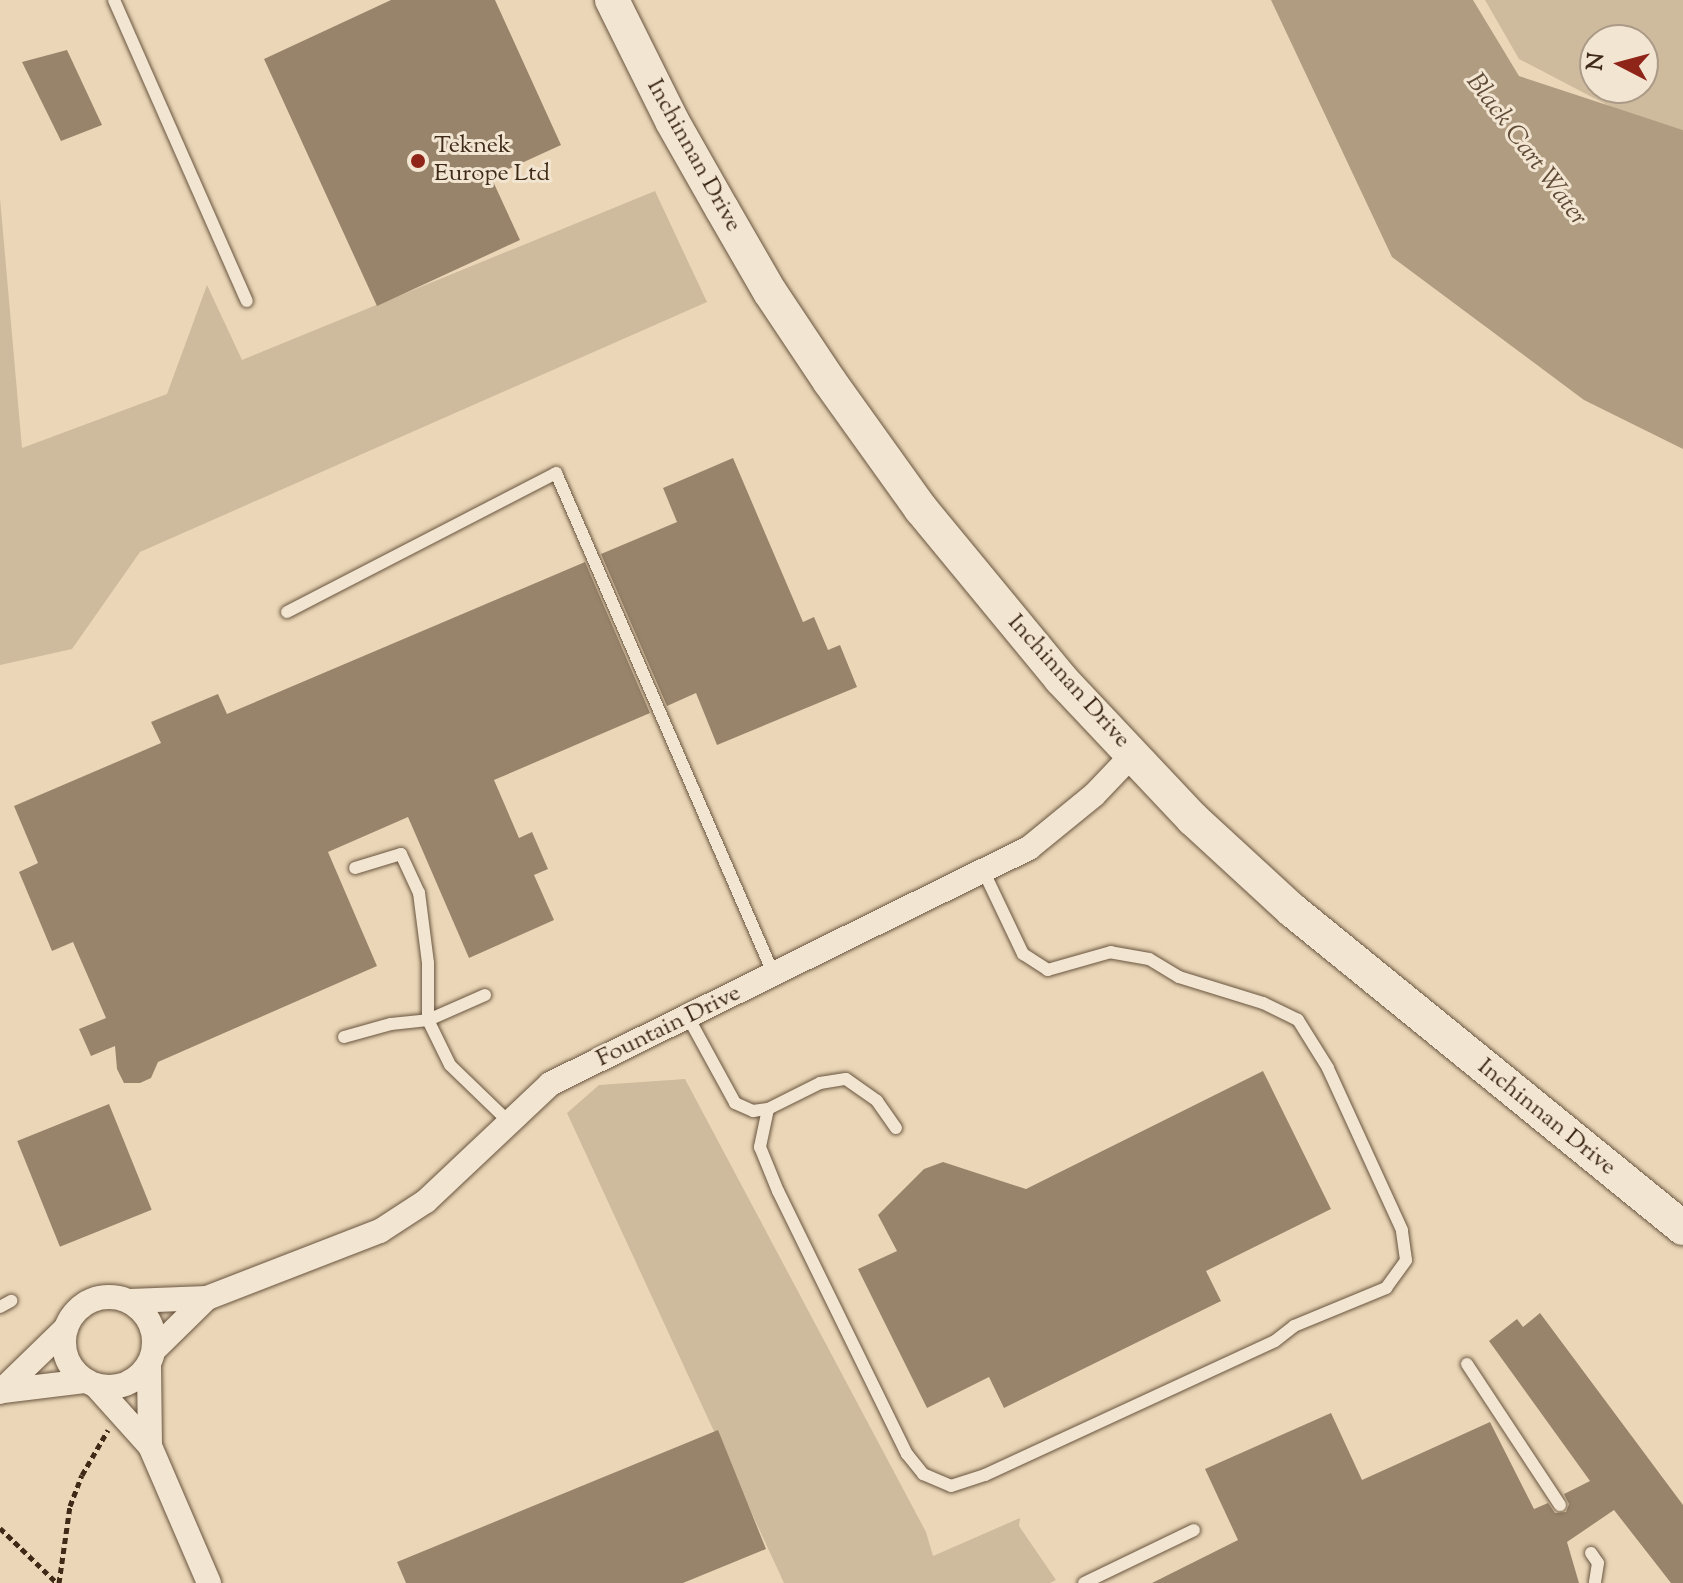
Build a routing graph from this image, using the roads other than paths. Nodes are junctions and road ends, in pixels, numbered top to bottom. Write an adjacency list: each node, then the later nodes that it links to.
1 (114, 0): 3 (lane)
2 (612, 0): 5 (street, Inchinnan Drive)
3 (247, 301)
4 (287, 612): 8 (lane)
5 (1133, 754): 7 (street, Fountain Drive); 16 (street, Inchinnan Drive)
6 (355, 868): 11 (lane)
7 (983, 870): 8 (street, Fountain Drive); 13 (lane)
8 (774, 975): 10 (street, Fountain Drive)
9 (485, 995): 11 (lane)
10 (688, 1017): 13 (lane); 14 (street, Fountain Drive)
11 (428, 1020): 12 (lane); 14 (lane)
12 (344, 1037)
13 (768, 1109): 15 (lane)
14 (509, 1122): 17 (street, Fountain Drive)
15 (896, 1128)
16 (1683, 1228)
17 (207, 1298): 18 (street, Fountain Drive); 20 (street, Fountain Drive)
18 (130, 1301): 19 (street); 20 (street)
19 (65, 1329): 22 (street); 23 (street)
20 (152, 1357): 22 (street); 24 (street)
21 (1467, 1364): 25 (lane)
22 (90, 1383): 23 (street); 24 (street)
23 (1, 1391)
24 (150, 1446): 28 (street)
25 (1560, 1505)
26 (1194, 1530): 29 (lane)
27 (1591, 1553): 30 (lane)
28 (209, 1583)
29 (1084, 1583)
30 (1595, 1583)

